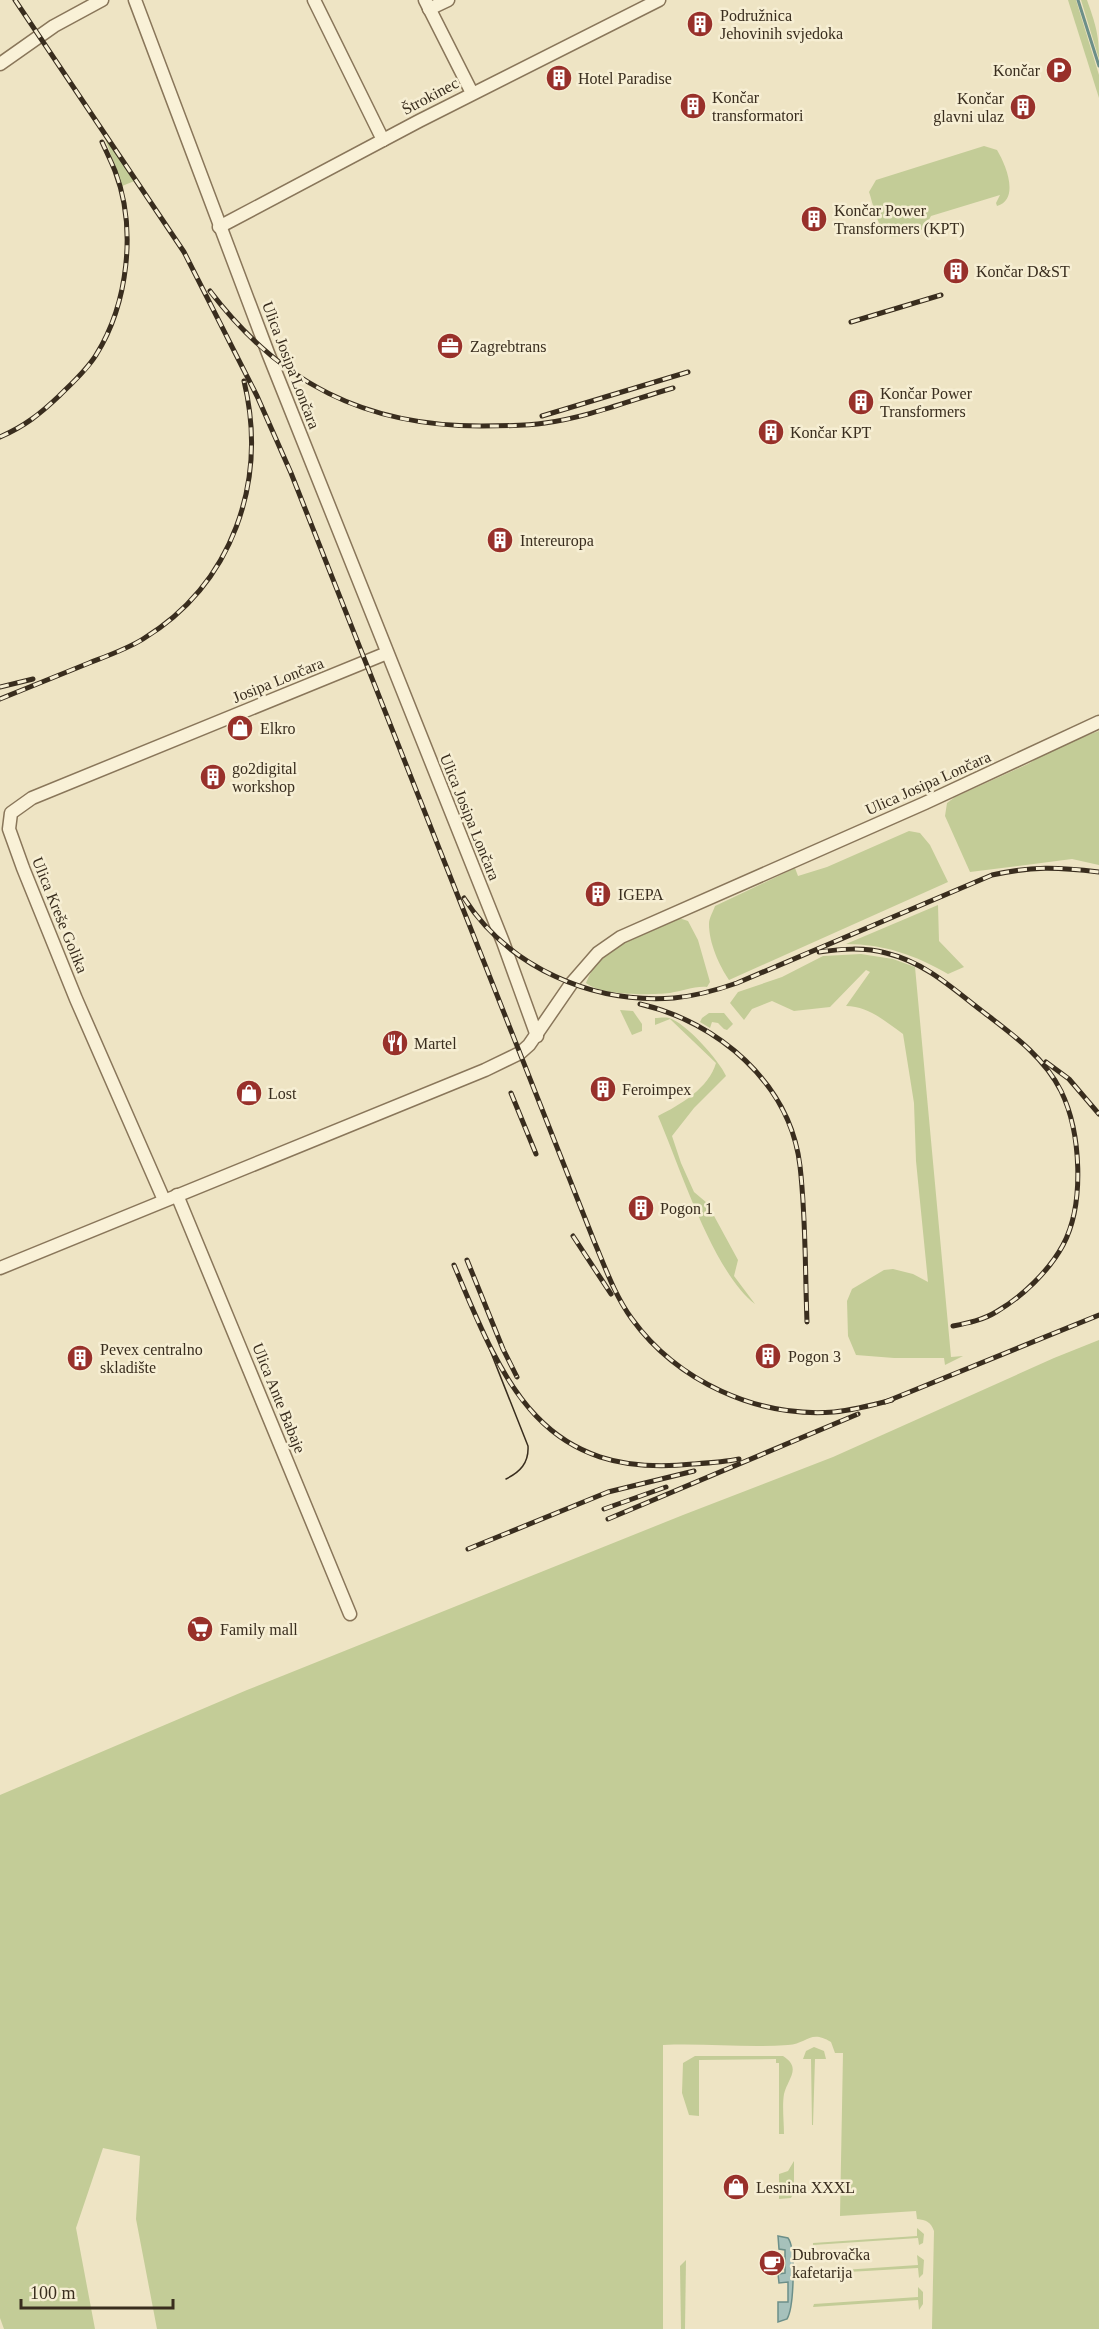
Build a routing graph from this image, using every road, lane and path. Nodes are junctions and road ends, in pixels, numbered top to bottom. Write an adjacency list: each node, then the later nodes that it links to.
1 (102, 0): 9 (street)
2 (135, 0): 12 (street, Ulica Josipa Lončara)
3 (315, 0): 11 (street)
4 (448, 0): 7 (street)
5 (628, 0): 8 (street)
6 (659, 0): 8 (street, Štrokinec)
7 (427, 4): 10 (street)
8 (634, 12): 10 (street, Štrokinec)
9 (0, 64)
10 (472, 93): 11 (street, Štrokinec)
11 (383, 140): 12 (street, Štrokinec)
12 (219, 227): 13 (street, Ulica Josipa Lončara)
13 (387, 653): 15 (street, Josipa Lončara); 16 (street, Ulica Josipa Lončara)
14 (1099, 722): 16 (street, Ulica Josipa Lončara)
15 (183, 737): 18 (street, Ulica Kreše Golika)
16 (537, 1036): 17 (street)
17 (177, 1195): 18 (street); 20 (street, Ulica Ante Babaje)
18 (164, 1200): 19 (street)
19 (0, 1268)
20 (350, 1614)

